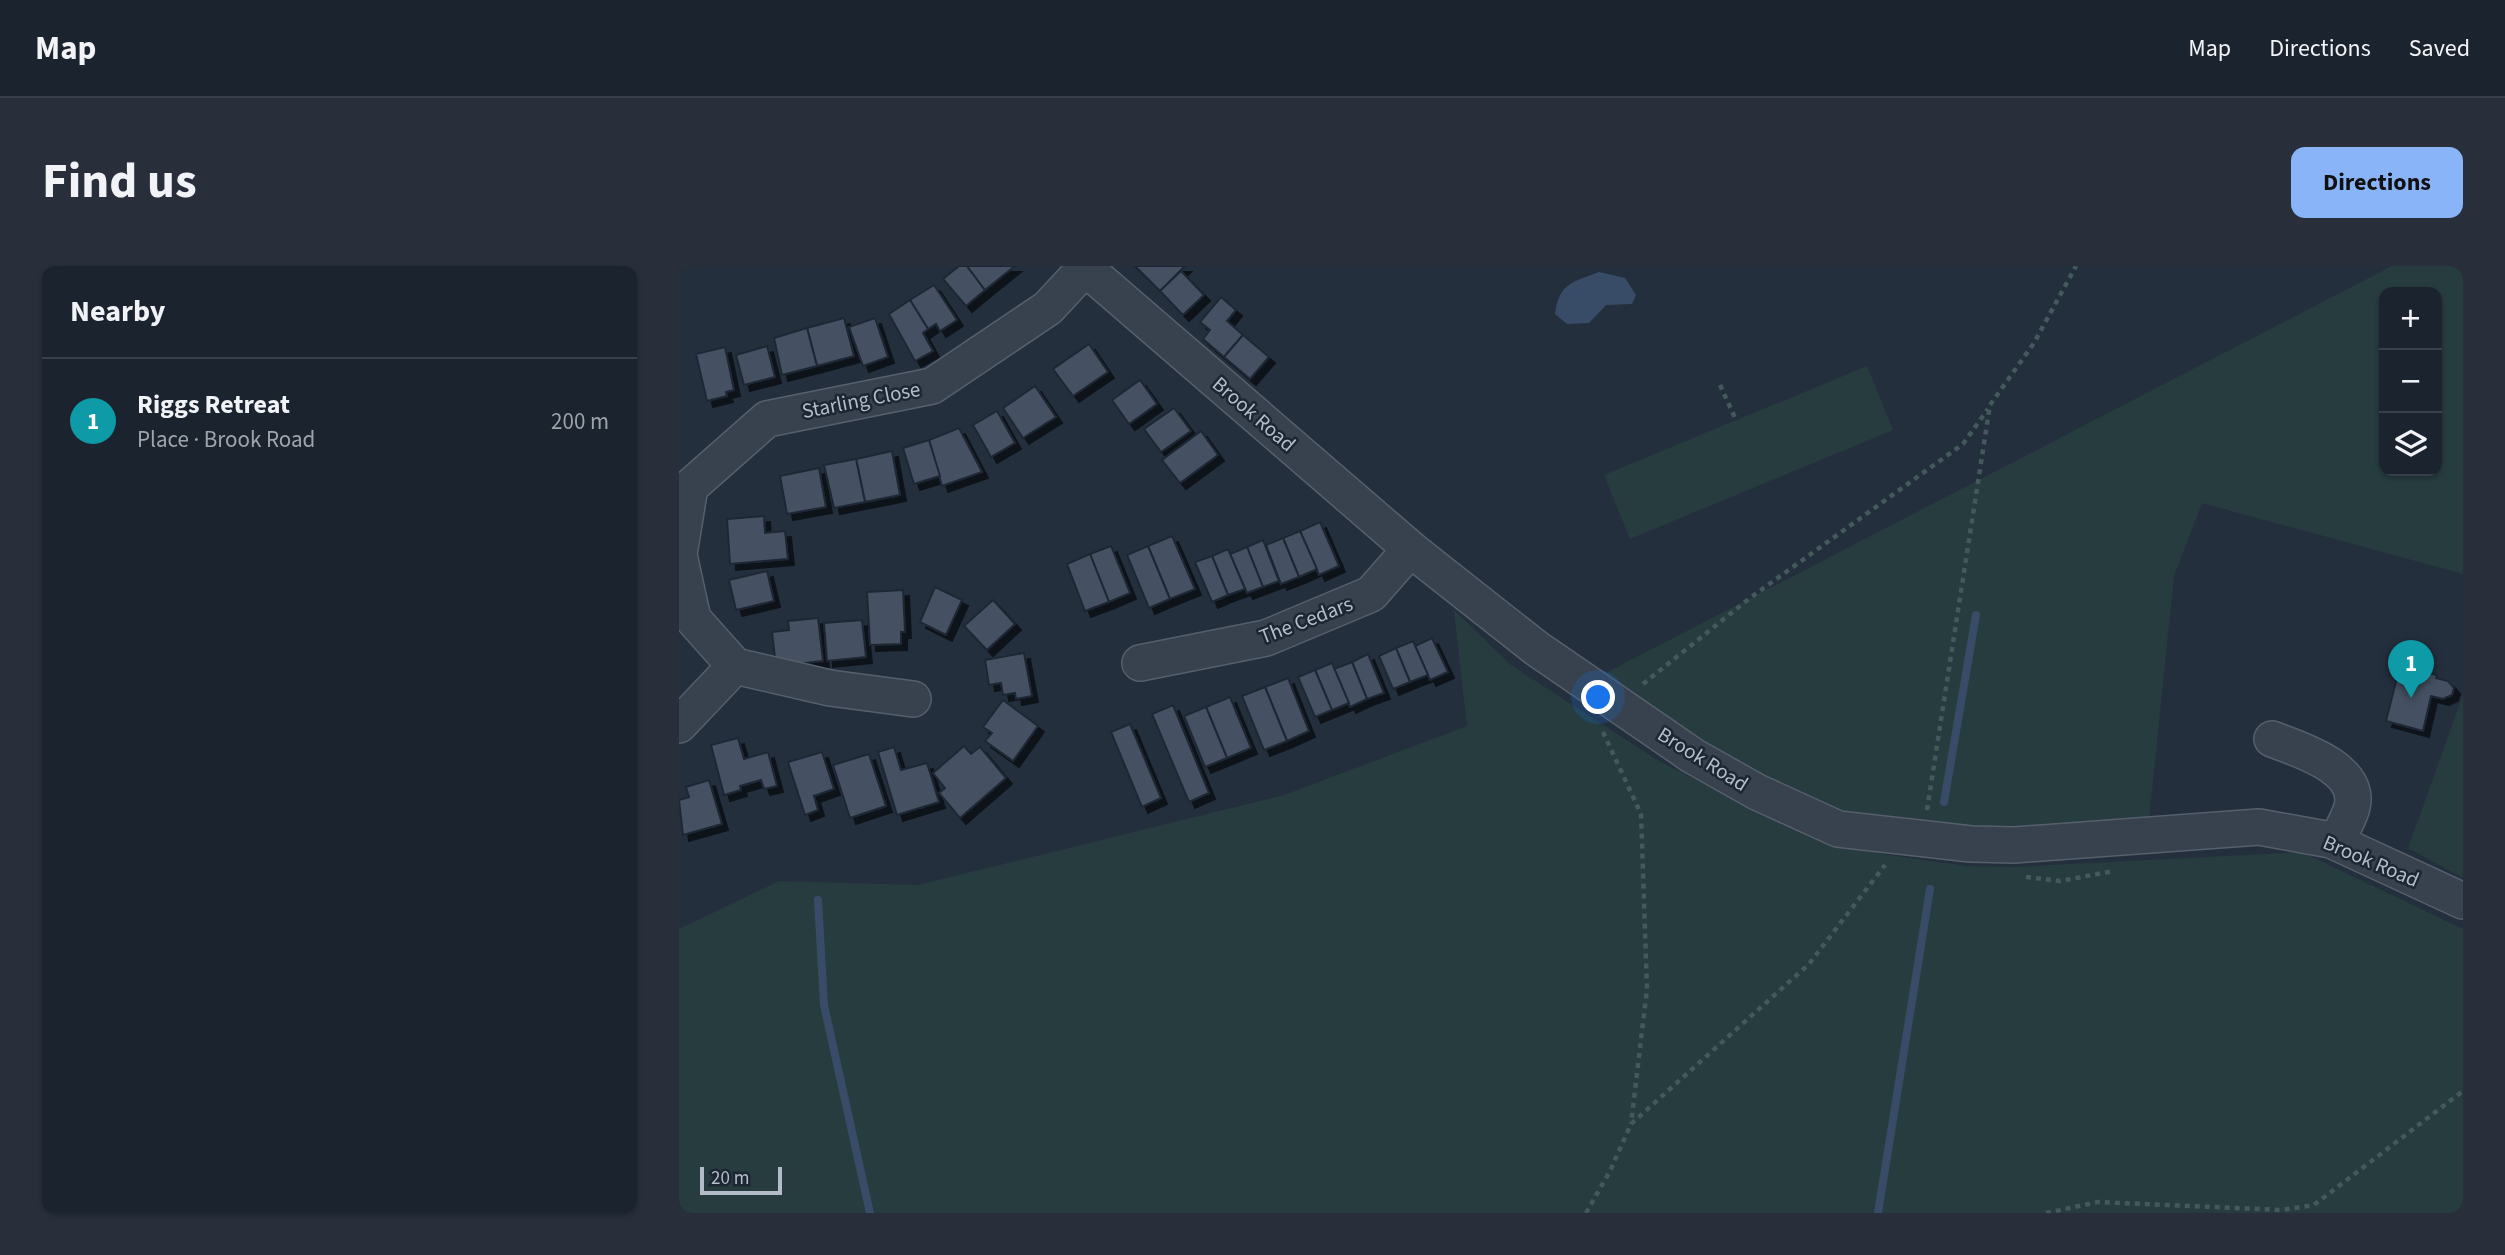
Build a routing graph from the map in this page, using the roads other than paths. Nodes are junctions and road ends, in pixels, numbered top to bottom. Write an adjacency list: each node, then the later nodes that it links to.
1 (1084, 267): 2 (street, Starling Close); 3 (street, Brook Road)
2 (685, 484): 4 (street, Starling Close)
3 (1413, 551): 5 (street, The Cedars); 10 (street, Brook Road)
4 (679, 554): 6 (street, Starling Close)
5 (1140, 663)
6 (735, 666): 7 (street); 8 (street)
7 (913, 699)
8 (679, 725)
9 (2272, 739): 10 (street)
10 (2336, 842): 11 (street, Brook Road)
11 (2463, 901)

